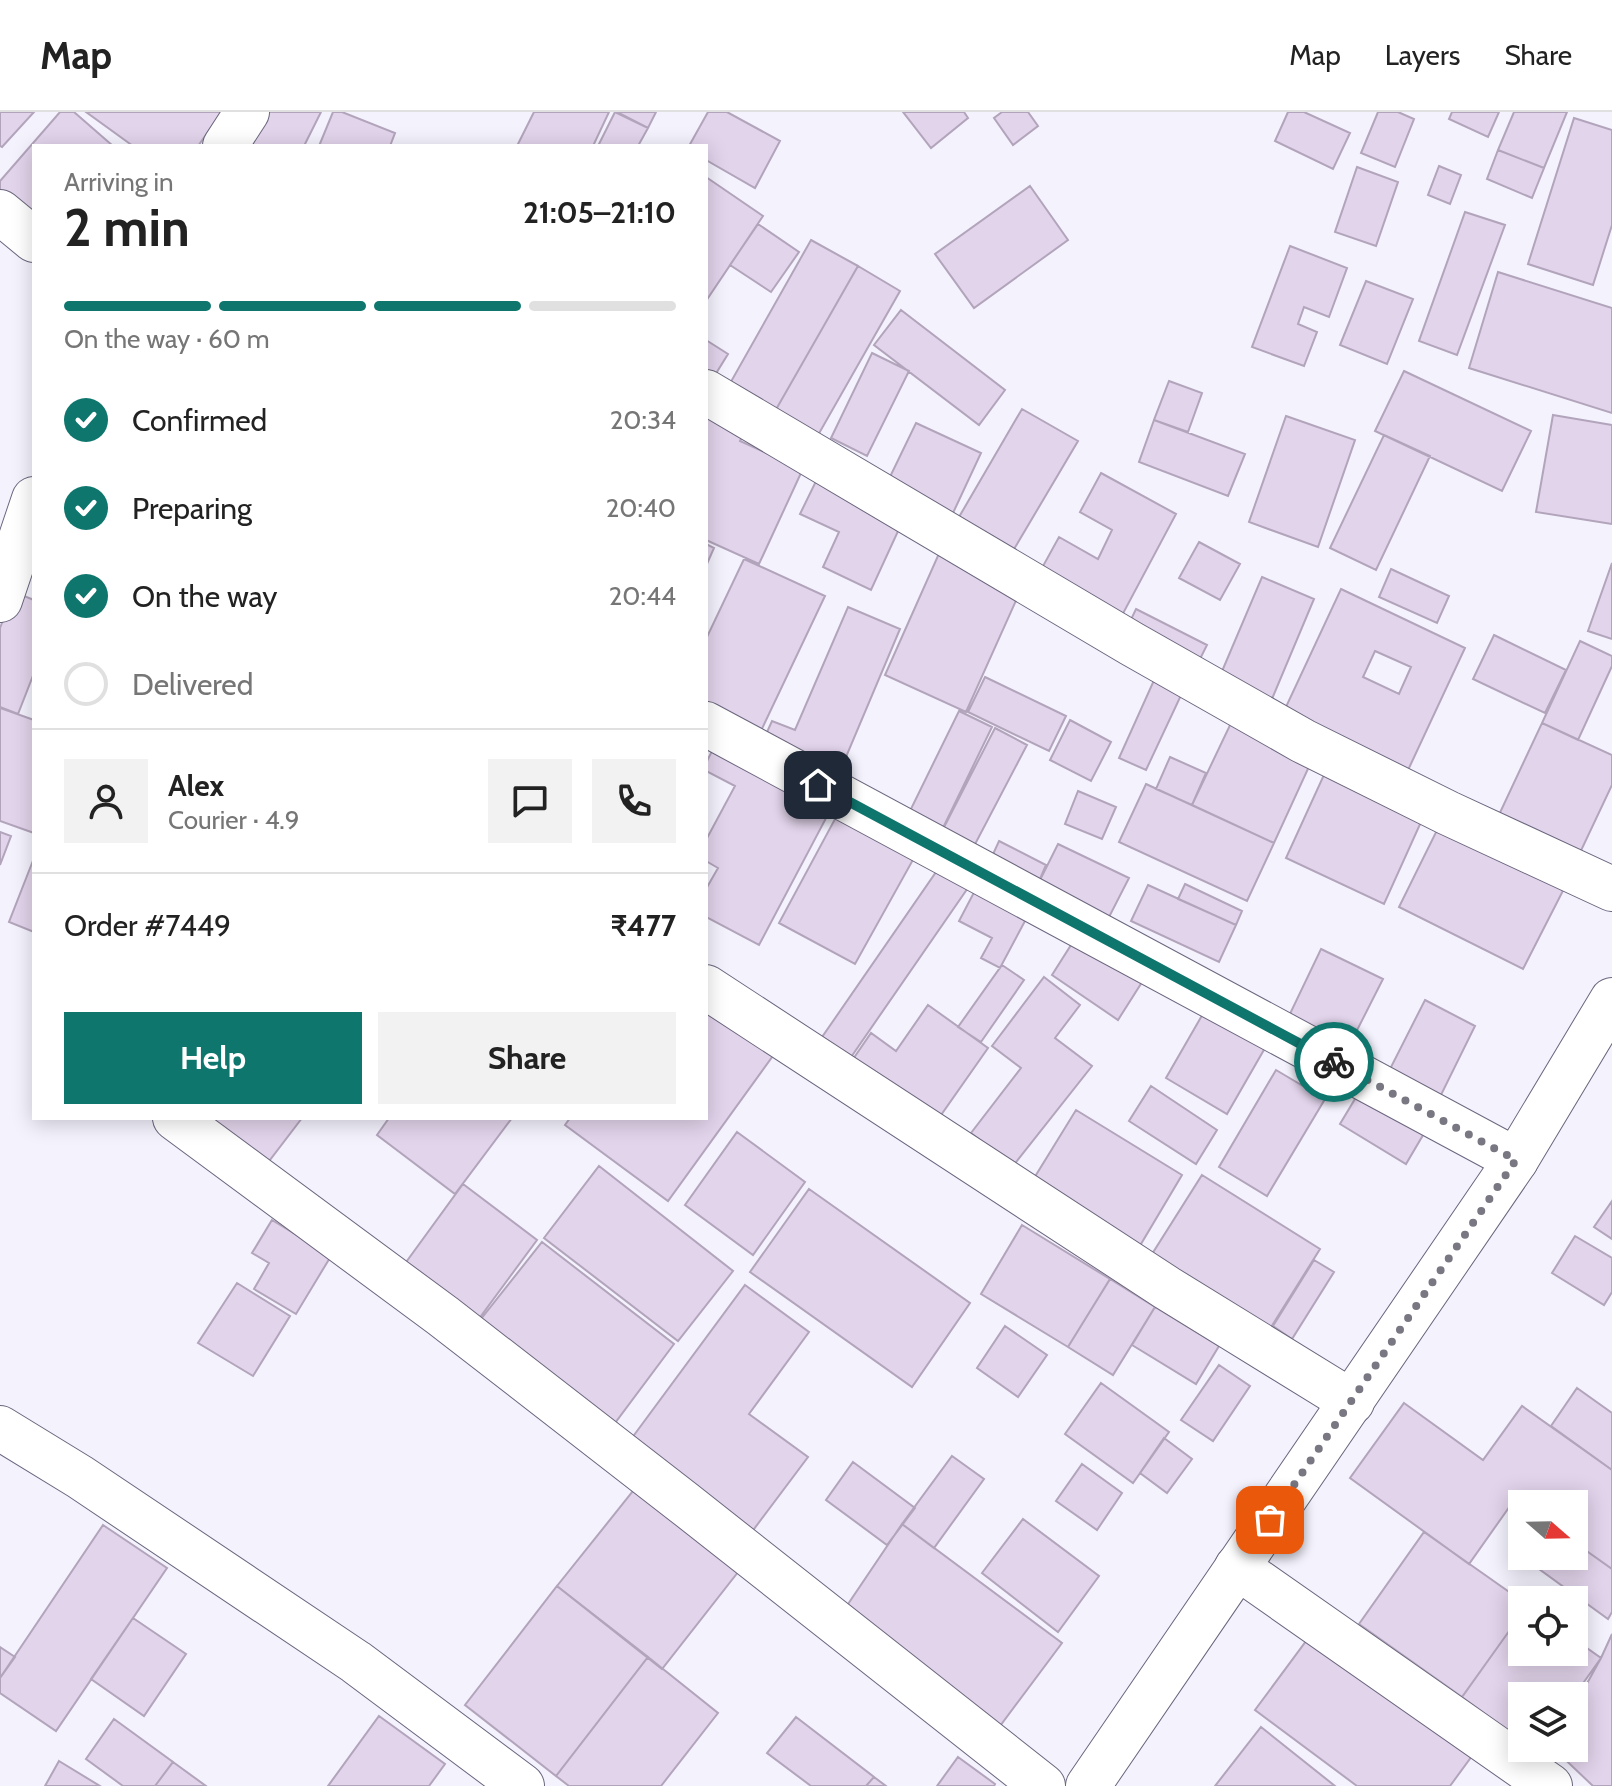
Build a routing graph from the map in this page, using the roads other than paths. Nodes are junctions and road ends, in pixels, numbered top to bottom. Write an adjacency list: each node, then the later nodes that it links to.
1 (247, 112): 2 (street)
2 (226, 144)
3 (0, 212): 4 (street)
4 (32, 238)
5 (708, 393): 9 (street)
6 (32, 505): 7 (street)
7 (0, 600)
8 (708, 725): 13 (street)
9 (1612, 889)
10 (708, 988): 14 (street)
11 (1612, 1000): 13 (street)
12 (178, 1120): 18 (street)
13 (1516, 1160): 14 (street)
14 (1352, 1402): 16 (street)
15 (0, 1428): 17 (street)
16 (1237, 1567): 19 (street); 20 (street)
17 (522, 1786)
18 (1043, 1786)
19 (1088, 1786)
20 (1550, 1786)

